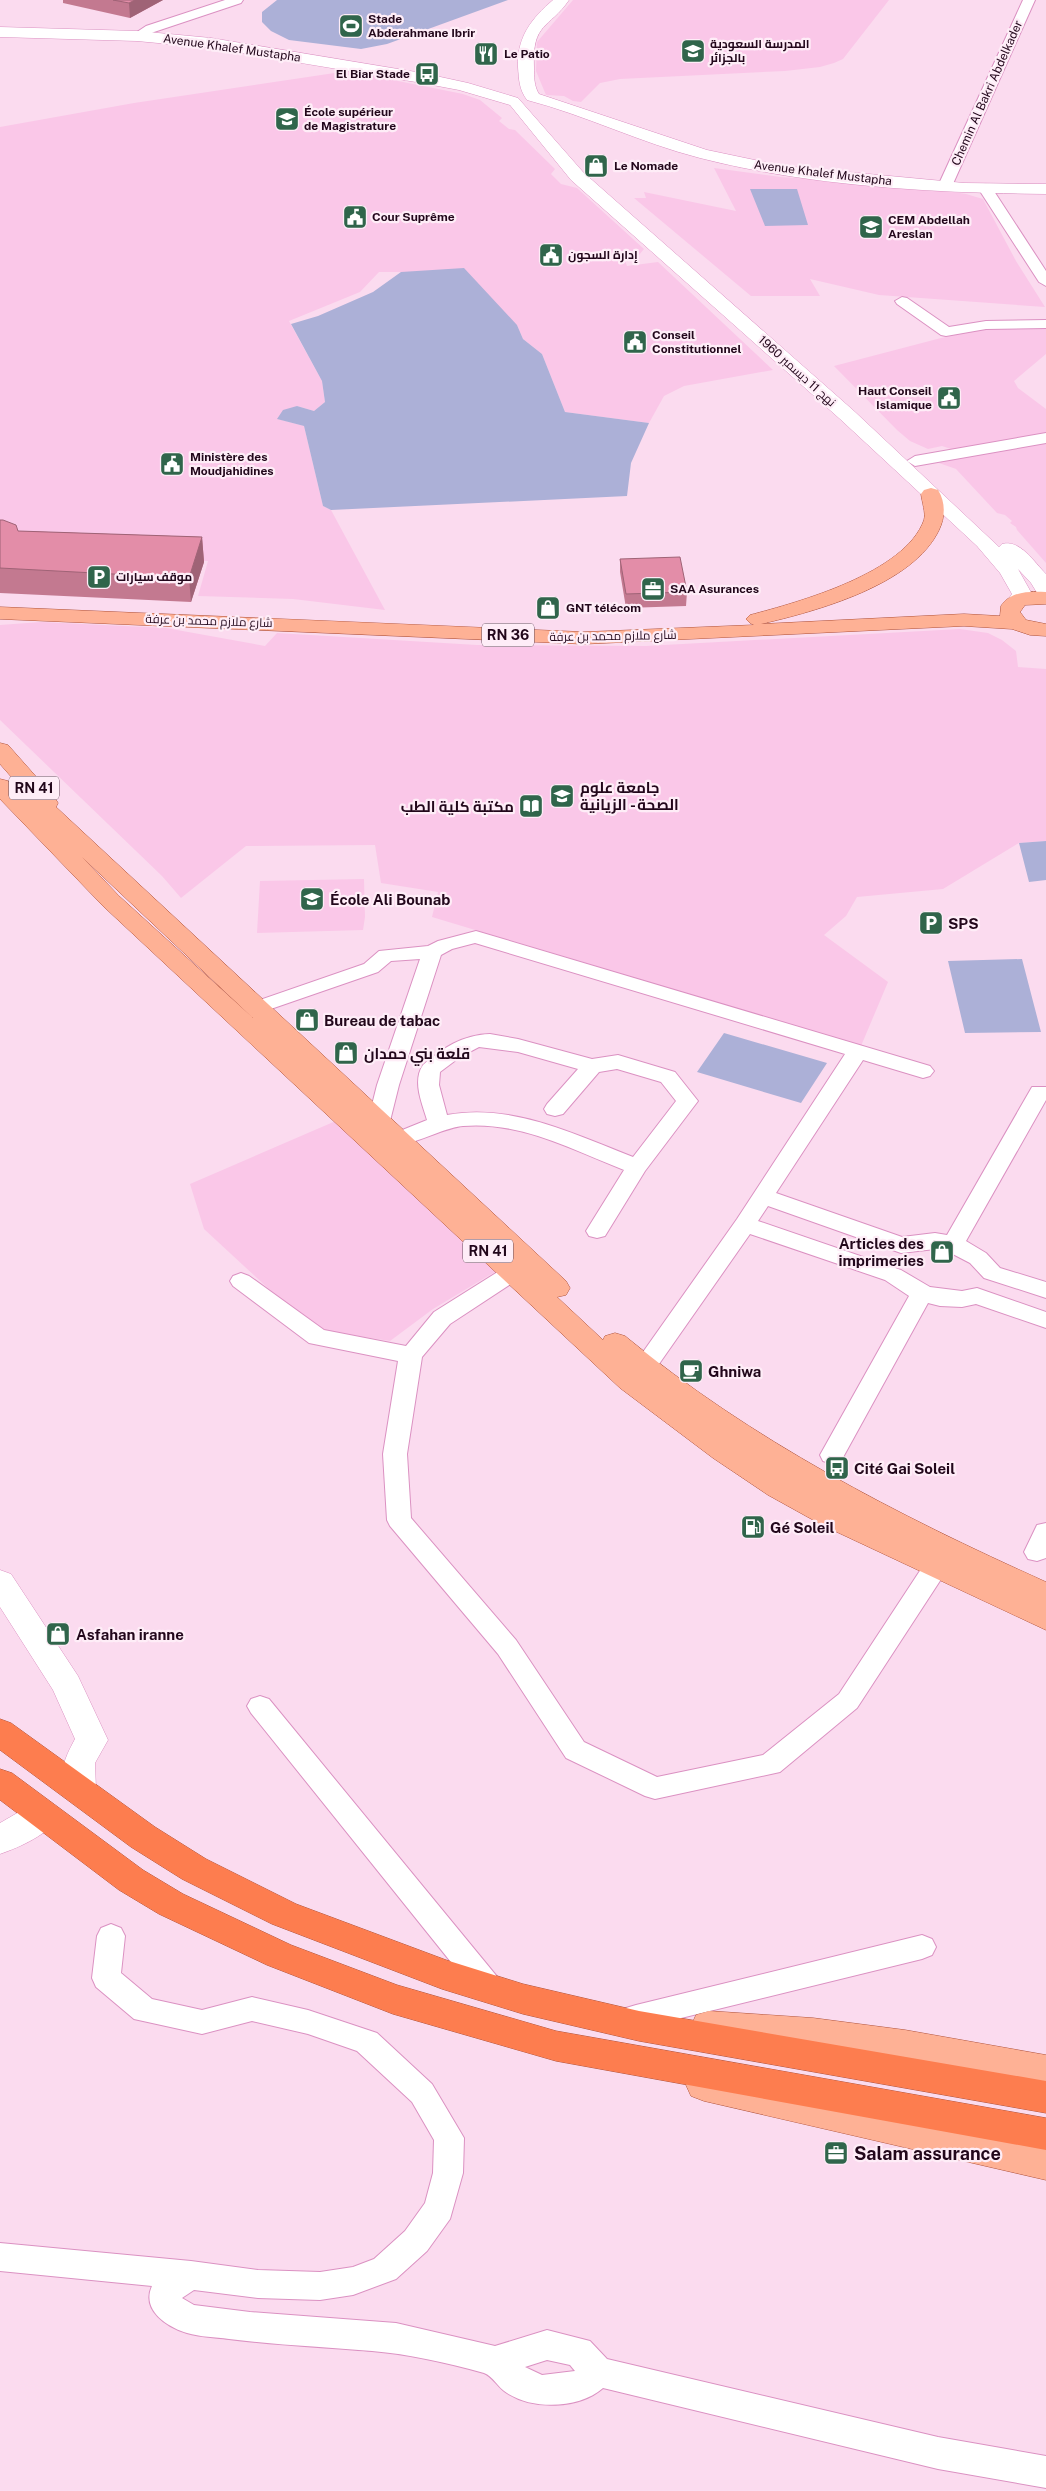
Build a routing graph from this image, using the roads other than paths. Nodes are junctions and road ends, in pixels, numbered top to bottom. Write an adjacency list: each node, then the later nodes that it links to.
1 (237, 0): 6 (street)
2 (549, 0): 7 (main road, نهج 11 ديسمبر 1960)
3 (562, 0): 7 (main road, نهج 11 ديسمبر 1960)
4 (1029, 0): 8 (street, Chemin Al Bakri Abdelkader)
5 (0, 32): 6 (main road, Avenue Khalef Mustapha)
6 (137, 36): 7 (main road, Avenue Khalef Mustapha)
7 (525, 100): 8 (main road, Avenue Khalef Mustapha); 17 (main road, نهج 11 ديسمبر 1960); 18 (main road, نهج 11 ديسمبر 1960)
8 (945, 186): 9 (main road, Avenue Khalef Mustapha)
9 (985, 188): 10 (main road, Avenue Khalef Mustapha); 11 (street)
10 (1046, 189)
11 (1028, 255): 12 (street); 13 (street)
12 (1046, 255)
13 (1046, 282)
14 (902, 301): 15 (street)
15 (1046, 324)
16 (1046, 438): 17 (street)
17 (915, 461): 19 (main road, نهج 11 ديسمبر 1960)
18 (930, 494): 22 (main road, نهج 11 ديسمبر 1960); 26 (main road)
19 (1046, 592)
20 (1046, 598): 22 (main road)
21 (0, 600): 26 (main road, شارع ملازم محمد بن عرفة / RN 36)
22 (1016, 609): 24 (main road, شارع ملازم محمد بن عرفة / RN 36); 26 (main road, شارع ملازم محمد بن عرفة / RN 36); 27 (main road)
23 (0, 613): 24 (main road, شارع ملازم محمد بن عرفة / RN 36)
24 (52, 615): 25 (main road)
25 (0, 618)
26 (746, 621)
27 (1046, 630)
28 (0, 750): 32 (main road, RN 41)
29 (0, 768): 32 (main road, RN 41)
30 (0, 786): 32 (main road, RN 41)
31 (0, 804): 32 (main road, RN 41)
32 (56, 832): 34 (main road, RN 41); 49 (main road, RN 41)
33 (432, 952): 34 (street); 35 (street); 40 (street)
34 (258, 1007): 40 (main road, RN 41)
35 (858, 1051): 37 (street); 44 (street)
36 (592, 1066): 39 (street); 41 (street); 43 (street)
37 (923, 1071)
38 (1040, 1092): 47 (street)
39 (555, 1109)
40 (379, 1121): 42 (main road, RN 41)
41 (438, 1123): 42 (street); 43 (street)
42 (398, 1140): 56 (main road, RN 41)
43 (637, 1167): 46 (street)
44 (763, 1196): 45 (street); 47 (street)
45 (745, 1224): 52 (street); 56 (street)
46 (596, 1231)
47 (953, 1244): 48 (street)
48 (992, 1273): 51 (street); 53 (street)
49 (512, 1274): 55 (street); 58 (main road, RN 41)
50 (242, 1281): 55 (street)
51 (1046, 1290)
52 (922, 1293): 53 (street); 57 (street)
53 (977, 1296): 54 (street)
54 (1046, 1320)
55 (411, 1355): 58 (street)
56 (644, 1368): 60 (main road, RN 41)
57 (832, 1455)
58 (936, 1567): 61 (main road, RN 41)
59 (0, 1582): 65 (main road)
60 (1046, 1595)
61 (1046, 1618)
62 (260, 1706): 70 (street)
63 (0, 1732): 65 (highway)
64 (0, 1782): 66 (highway)
65 (79, 1790): 70 (highway)
66 (43, 1815): 67 (main road); 73 (highway)
67 (0, 1840)
68 (111, 1936): 79 (street)
69 (922, 1947): 72 (street)
70 (488, 1988): 71 (highway)
71 (568, 2010): 72 (main road); 75 (highway)
72 (636, 2017): 74 (main road)
73 (556, 2046): 76 (highway); 77 (main road)
74 (1046, 2071)
75 (1046, 2097)
76 (1046, 2134)
77 (1046, 2163)
78 (0, 2258): 79 (street)
79 (191, 2275): 80 (street)
80 (495, 2361): 81 (street); 81 (street)
81 (598, 2372): 82 (street)
82 (1046, 2472)

